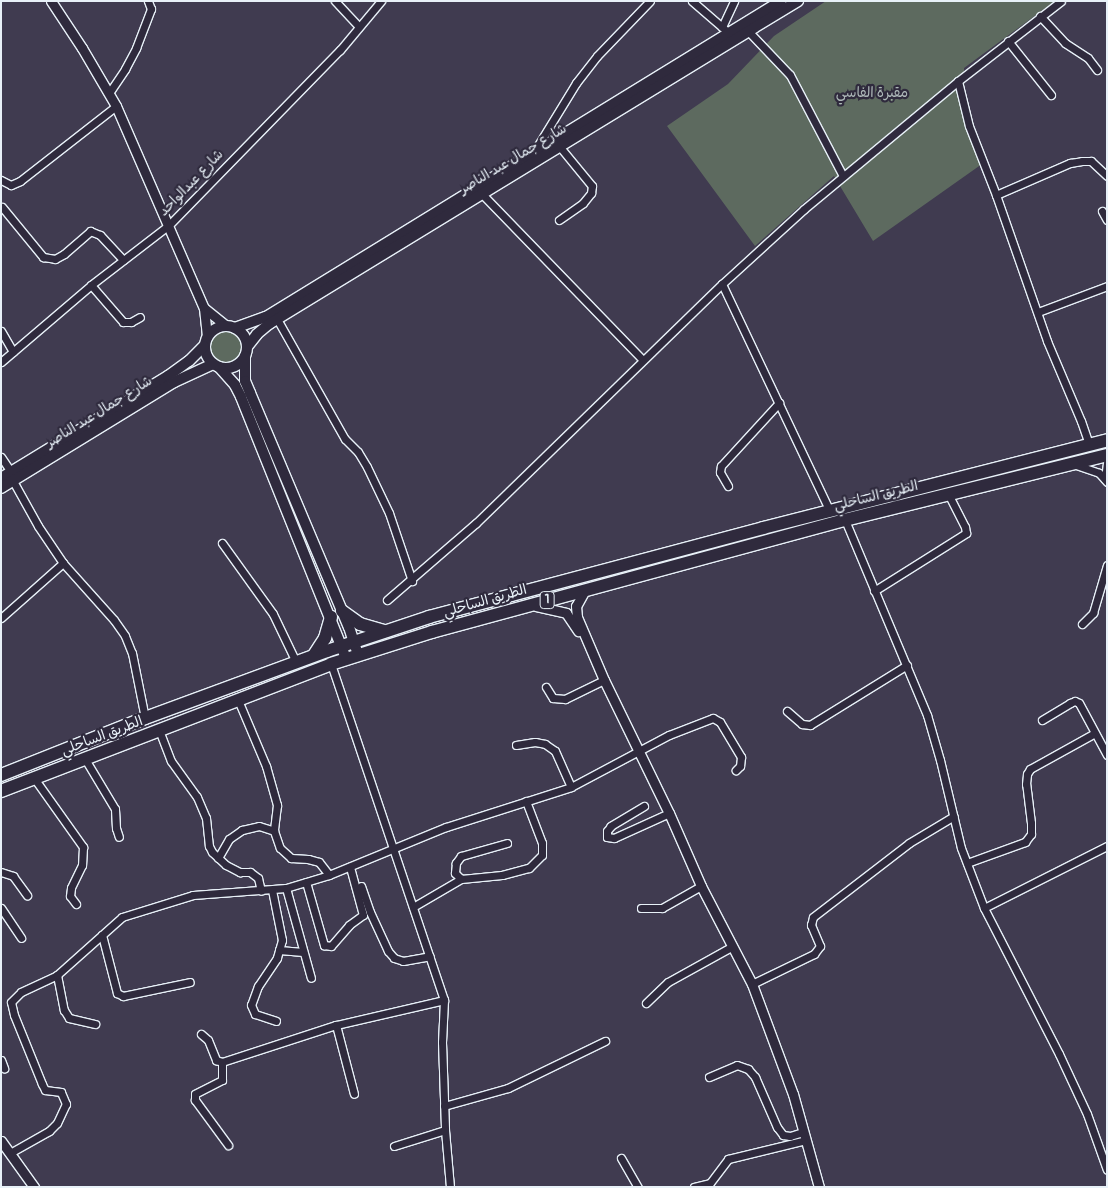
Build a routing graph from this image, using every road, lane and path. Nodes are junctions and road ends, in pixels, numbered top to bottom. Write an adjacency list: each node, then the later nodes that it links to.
1 (51, 1): 20 (street)
2 (148, 1): 12 (street)
3 (156, 1): 12 (street)
4 (335, 1): 14 (street)
5 (381, 1): 14 (street, شارع عبدالواحد)
6 (650, 1): 24 (street)
7 (692, 1): 15 (street)
8 (734, 1): 15 (street)
9 (781, 1): 15 (main road, شارع جمال عبد الناصر)
10 (798, 1): 16 (main road, شارع جمال عبد الناصر)
11 (1060, 1): 13 (street)
12 (151, 9): 20 (street)
13 (1040, 16): 17 (street); 18 (street)
14 (359, 27): 34 (street, شارع عبدالواحد)
15 (725, 30): 24 (main road, شارع جمال عبد الناصر)
16 (749, 32): 23 (main road, شارع جمال عبد الناصر); 25 (street)
17 (1008, 41): 19 (street); 21 (street)
18 (1097, 70)
19 (958, 81): 25 (street); 29 (street)
20 (109, 93): 22 (street)
21 (1051, 95)
22 (116, 106): 27 (street); 34 (street)
23 (560, 147): 28 (main road, شارع جمال عبد الناصر); 32 (street)
24 (534, 152): 43 (main road, شارع جمال عبد الناصر)
25 (842, 176): 36 (street)
26 (1107, 176): 29 (street)
27 (1, 180)
28 (482, 194): 42 (main road, شارع جمال عبد الناصر); 48 (street)
29 (996, 195): 40 (street)
30 (2, 207): 35 (street)
31 (1102, 211): 33 (street)
32 (559, 220)
33 (1107, 220)
34 (169, 225): 35 (street, شارع عبدالواحد); 39 (street)
35 (123, 260): 37 (street, شارع عبدالواحد)
36 (722, 284): 48 (street); 51 (street)
37 (91, 285): 41 (street); 47 (street, شارع عبدالواحد)
38 (1107, 286): 40 (street)
39 (204, 308): 43 (street); 45 (street)
40 (1038, 312): 53 (street)
41 (140, 317)
42 (277, 319): 46 (main road, شارع جمال عبد الناصر); 70 (street)
43 (231, 327): 45 (main road); 46 (main road)
44 (1, 331): 47 (street)
45 (206, 342): 50 (main road); 58 (main road, شارع جمال عبد الناصر)
46 (246, 351): 50 (main road); 75 (main road)
47 (13, 352): 49 (street, شارع عبدالواحد)
48 (643, 360): 70 (street)
49 (1, 362)
50 (216, 365): 58 (main road, شارع جمال عبد الناصر); 75 (main road)
51 (779, 403): 61 (street); 64 (street)
52 (1107, 440): 53 (highway, الطريق الساحلي)
53 (1089, 444): 64 (highway, الطريق الساحلي)
54 (1107, 455): 57 (highway, الطريق الساحلي / 1)
55 (1, 457): 58 (street)
56 (1107, 462): 60 (street)
57 (1071, 463): 60 (street); 63 (highway, الطريق الساحلي / 1)
58 (12, 476): 59 (main road, شارع جمال عبد الناصر); 62 (main road, شارع جمال عبد الناصر); 68 (street)
59 (1, 478)
60 (1106, 481)
61 (728, 486)
62 (1, 488)
63 (948, 494): 65 (highway, الطريق الساحلي / 1); 72 (street)
64 (830, 511): 67 (highway, الطريق الساحلي)
65 (845, 520): 67 (highway, الطريق الساحلي / 1); 72 (street)
66 (222, 543): 83 (street)
67 (732, 543): 71 (highway, الطريق الساحلي / 1); 78 (highway, الطريق الساحلي)
68 (63, 563): 76 (street); 90 (street)
69 (1107, 565): 77 (street)
70 (412, 581): 73 (street)
71 (586, 588): 74 (highway, الطريق الساحلي / 1); 82 (street)
72 (874, 592): 85 (street)
73 (387, 600)
74 (530, 604): 81 (highway, الطريق الساحلي / 1); 82 (street)
75 (336, 614): 78 (highway); 79 (main road); 80 (highway)
76 (1, 618)
77 (1082, 624)
78 (387, 630): 79 (highway, الطريق الساحلي)
79 (347, 644): 80 (highway, الطريق الساحلي); 81 (main road)
80 (314, 656): 83 (highway, الطريق الساحلي)
81 (352, 657): 84 (highway, الطريق الساحلي / 1)
82 (594, 659): 86 (street)
83 (296, 662): 90 (highway, الطريق الساحلي)
84 (331, 664): 88 (highway, الطريق الساحلي / 1); 111 (street)
85 (907, 665): 89 (street); 106 (street)
86 (604, 680): 87 (street); 95 (street)
87 (546, 686)
88 (238, 700): 92 (highway, الطريق الساحلي / 1); 107 (street)
89 (787, 711)
90 (145, 718): 99 (highway, الطريق الساحلي)
91 (1042, 720): 93 (street)
92 (159, 730): 97 (highway, الطريق الساحلي / 1); 112 (street)
93 (1095, 733): 96 (street); 113 (street)
94 (516, 745): 101 (street)
95 (638, 750): 98 (street); 101 (street); 105 (street)
96 (1107, 755)
97 (85, 759): 100 (highway, الطريق الساحلي / 1); 108 (street)
98 (736, 770)
99 (1, 775)
100 (34, 778): 102 (highway, الطريق الساحلي / 1); 125 (street)
101 (571, 787): 103 (street)
102 (1, 791)
103 (526, 801): 111 (street); 117 (street)
104 (644, 806): 105 (street)
105 (669, 813): 120 (street)
106 (954, 816): 113 (street); 139 (street)
107 (274, 832): 112 (street); 116 (street)
108 (119, 837)
109 (507, 843): 117 (street)
110 (1107, 846): 129 (street)
111 (393, 848): 114 (street); 126 (street)
112 (218, 858): 123 (street)
113 (967, 863): 129 (street)
114 (350, 867): 116 (street); 118 (street)
115 (1, 872): 124 (street)
116 (329, 875): 118 (street)
117 (461, 879): 126 (street)
118 (306, 882): 121 (street)
119 (361, 886): 135 (street)
120 (701, 886): 128 (street); 132 (street)
121 (286, 888): 122 (street); 134 (street)
122 (272, 890): 123 (street); 133 (street)
123 (261, 891): 130 (street)
124 (27, 895)
125 (76, 904)
126 (413, 907): 135 (street)
127 (1, 908): 131 (street)
128 (641, 908)
129 (984, 908): 160 (street)
130 (102, 934): 136 (street); 138 (street)
131 (21, 938)
132 (732, 946): 139 (street); 141 (street)
133 (279, 950): 134 (street); 142 (street)
134 (304, 952): 137 (street)
135 (430, 956): 140 (street)
136 (57, 975): 143 (street); 158 (street)
137 (311, 978)
138 (190, 982)
139 (752, 984): 154 (street)
140 (444, 1000): 144 (street); 152 (street)
141 (646, 1003)
142 (276, 1021)
143 (96, 1024)
144 (336, 1025): 148 (street); 151 (street)
145 (201, 1034): 148 (street)
146 (605, 1041): 152 (street)
147 (1, 1060): 149 (street)
148 (222, 1062): 156 (street)
149 (4, 1068)
150 (708, 1077): 154 (street)
151 (354, 1094)
152 (444, 1106): 153 (street)
153 (445, 1130): 157 (street); 162 (street)
154 (805, 1136): 164 (street); 165 (street)
155 (1, 1141): 158 (street)
156 (228, 1146)
157 (394, 1146)
158 (10, 1153): 161 (street)
159 (621, 1158): 163 (street)
160 (1107, 1170)
161 (34, 1187)
162 (450, 1187)
163 (638, 1187)
164 (694, 1187)
165 (819, 1187)

